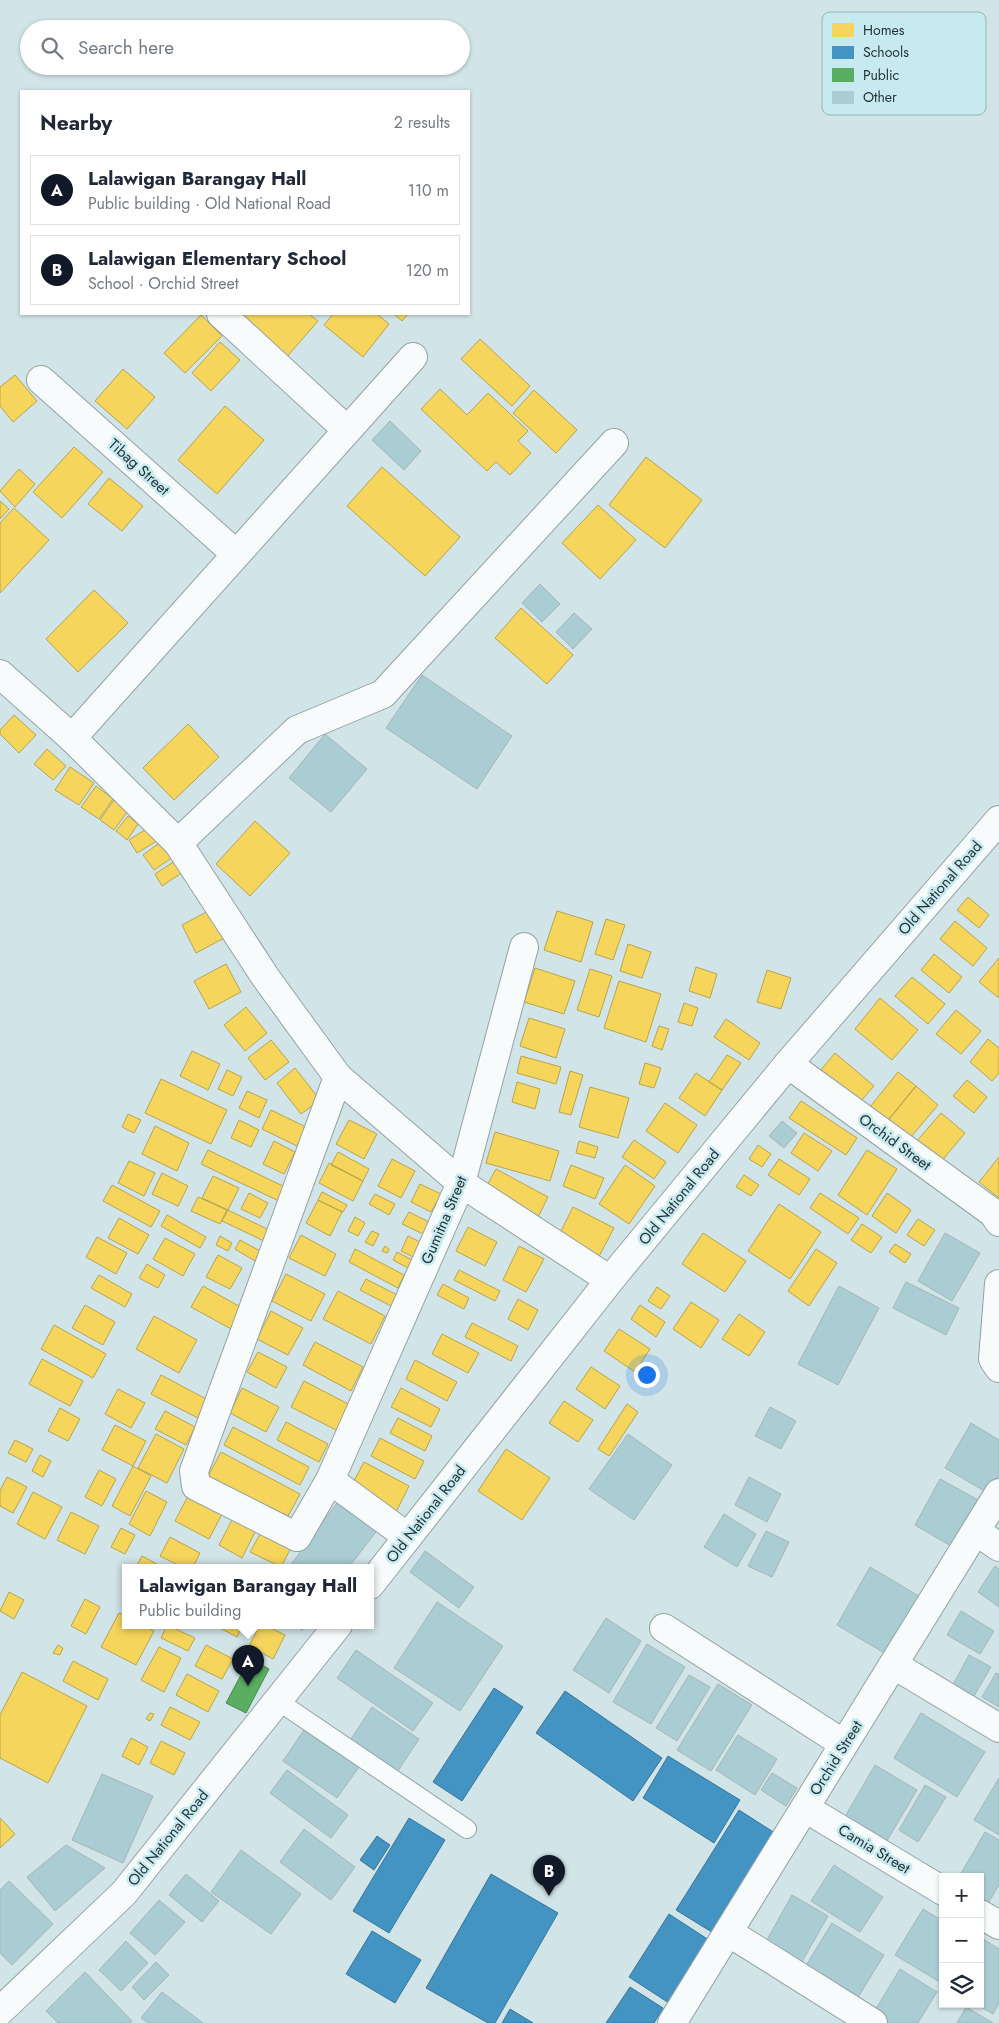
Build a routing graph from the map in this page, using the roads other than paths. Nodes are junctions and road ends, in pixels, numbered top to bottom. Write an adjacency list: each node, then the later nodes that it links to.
1 (222, 315): 4 (street)
2 (413, 357): 4 (street)
3 (41, 380): 6 (street, Tibag Street)
4 (347, 430): 6 (street)
5 (614, 443): 10 (street)
6 (236, 554): 8 (street)
7 (0, 674): 8 (street)
8 (72, 738): 10 (street)
9 (999, 820): 12 (street, Old National Road)
10 (178, 843): 13 (street)
11 (524, 947): 14 (street, Gumitna Street)
12 (788, 1064): 15 (street, Orchid Street); 16 (street, Old National Road)
13 (338, 1077): 14 (street); 19 (street, Gumitna Street)
14 (461, 1183): 16 (street); 19 (street, Gumitna Street)
15 (999, 1222)
16 (610, 1280): 22 (street, Old National Road)
17 (999, 1284): 18 (street)
18 (999, 1368)
19 (330, 1480): 22 (street)
20 (999, 1493): 21 (street, Orchid Street)
21 (976, 1531): 23 (street); 27 (street, Orchid Street)
22 (408, 1538): 24 (street, Old National Road)
23 (999, 1546)
24 (374, 1580)
25 (664, 1628): 30 (street)
26 (335, 1629): 28 (street, Old National Road)
27 (894, 1665): 29 (street); 30 (street, Orchid Street)
28 (278, 1700): 32 (lane); 37 (street, Old National Road)
29 (999, 1728)
30 (844, 1744): 31 (street, Orchid Street)
31 (805, 1808): 33 (street, Camia Street); 36 (street, Orchid Street)
32 (467, 1829)
33 (939, 1889)
34 (984, 1916): 35 (street)
35 (999, 1925)
36 (728, 1932): 38 (street, Orchid Street); 39 (street)
37 (0, 2012)
38 (672, 2023)
39 (873, 2023)

